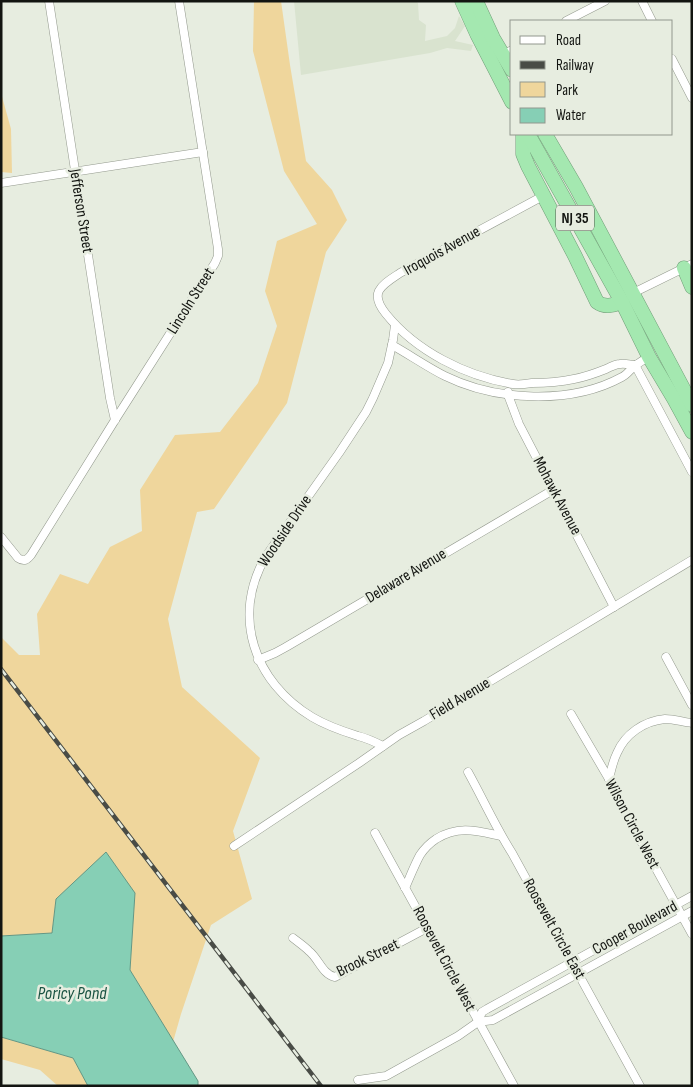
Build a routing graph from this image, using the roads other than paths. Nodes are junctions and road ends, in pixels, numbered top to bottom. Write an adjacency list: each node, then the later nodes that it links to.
1 (49, 1): 17 (street, Jefferson Street)
2 (179, 1): 16 (street, Lincoln Street)
3 (462, 1): 11 (highway)
4 (476, 1): 9 (highway)
5 (605, 1): 7 (street)
6 (642, 1): 8 (street)
7 (568, 20)
8 (652, 20)
9 (507, 52)
10 (673, 61): 12 (street)
11 (510, 98)
12 (692, 98)
13 (523, 135): 19 (highway)
14 (529, 135): 22 (highway, NJ 35)
15 (546, 135): 22 (highway, NJ 35)
16 (203, 152): 17 (street); 30 (street, Lincoln Street)
17 (75, 172): 18 (street); 30 (street, Jefferson Street)
18 (1, 183)
19 (543, 196): 22 (highway); 23 (street, Iroquois Avenue)
20 (688, 266): 21 (highway); 22 (street)
21 (692, 287)
22 (627, 298): 25 (highway, NJ 35); 29 (highway, NJ 35)
23 (395, 325): 24 (street, Woodside Drive); 27 (street)
24 (392, 345): 28 (street); 38 (street, Woodside Drive)
25 (649, 357): 26 (street); 31 (highway, NJ 35)
26 (635, 365): 27 (street); 28 (street); 32 (street)
27 (509, 383): 28 (street, Mohawk Avenue)
28 (508, 395): 33 (street, Mohawk Avenue)
29 (692, 404)
30 (115, 420): 34 (street, Lincoln Street)
31 (692, 432)
32 (692, 472)
33 (553, 490): 36 (street, Mohawk Avenue); 38 (street, Delaware Avenue)
34 (1, 537)
35 (692, 560): 36 (street, Field Avenue)
36 (614, 607): 42 (street, Field Avenue)
37 (666, 657): 39 (street)
38 (258, 660): 42 (street, Woodside Drive)
39 (692, 705)
40 (571, 714): 44 (street, Wilson Circle West)
41 (692, 723): 44 (street)
42 (383, 746): 47 (street, Field Avenue)
43 (468, 772): 46 (street, Roosevelt Circle East)
44 (609, 779): 50 (street, Wilson Circle West)
45 (375, 833): 48 (street, Roosevelt Circle West)
46 (501, 836): 48 (street); 56 (street, Roosevelt Circle East)
47 (234, 846)
48 (405, 888): 53 (street, Roosevelt Circle West)
49 (692, 896): 50 (street, Cooper Boulevard)
50 (676, 905): 52 (street, Wilson Circle West); 56 (street, Cooper Boulevard)
51 (692, 911): 52 (street, Cooper Boulevard)
52 (682, 916): 54 (street, Wilson Circle West); 57 (street, Cooper Boulevard)
53 (427, 928): 55 (street, Brook Street); 58 (street, Roosevelt Circle West)
54 (692, 934)
55 (292, 938)
56 (572, 962): 57 (street, Roosevelt Circle East); 58 (street, Cooper Boulevard)
57 (578, 973): 58 (street, Cooper Boulevard); 61 (street, Roosevelt Circle East)
58 (478, 1022): 59 (street, Cooper Boulevard); 60 (street, Roosevelt Circle West)
59 (358, 1080)
60 (514, 1086)
61 (640, 1086)

